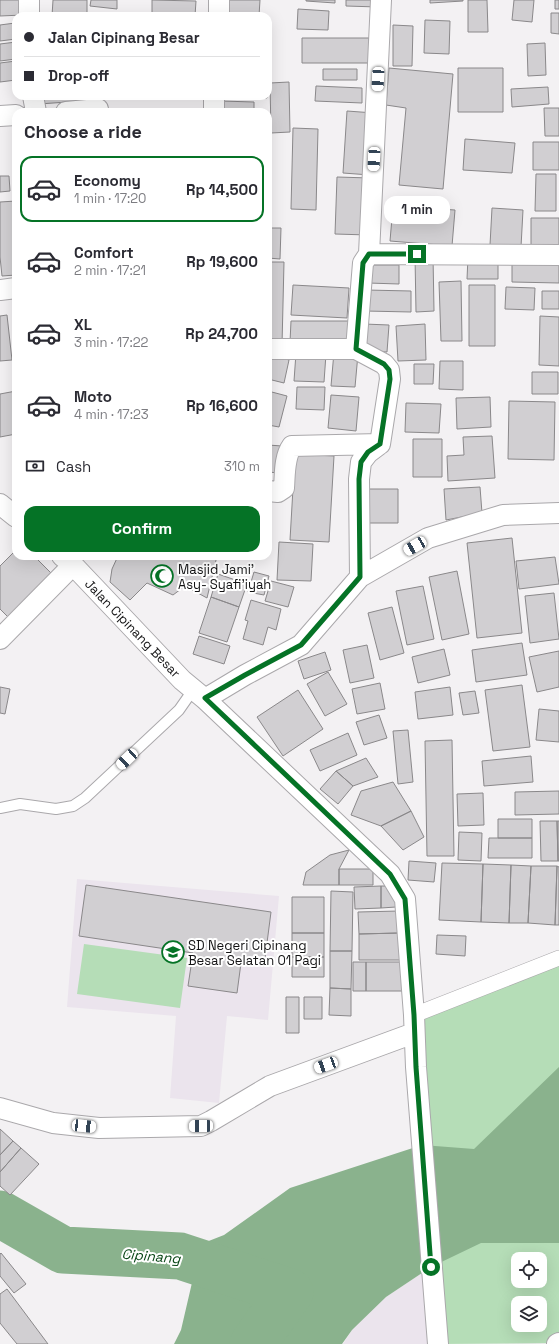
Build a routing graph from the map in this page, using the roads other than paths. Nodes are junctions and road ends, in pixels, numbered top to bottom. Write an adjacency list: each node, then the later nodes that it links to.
1 (29, 0): 4 (street)
2 (219, 0): 5 (street)
3 (381, 0): 8 (street)
4 (29, 12)
5 (219, 12)
6 (12, 115): 7 (street)
7 (0, 116)
8 (369, 254): 9 (street); 13 (street)
9 (559, 255)
10 (12, 288): 11 (street)
11 (0, 290)
12 (272, 349): 13 (street)
13 (356, 349): 14 (street)
14 (380, 444): 15 (street); 20 (street)
15 (272, 491)
16 (0, 504): 18 (street)
17 (559, 512): 20 (street)
18 (12, 514)
19 (67, 561): 21 (street); 22 (street, Jalan Cipinang Besar)
20 (360, 577): 22 (street)
21 (0, 639)
22 (199, 694): 23 (lane); 25 (street, Jalan Cipinang Besar)
23 (0, 808)
24 (559, 958): 25 (street)
25 (414, 1024): 26 (street); 27 (street, Jalan Cipinang Besar)
26 (0, 1108)
27 (438, 1344)

